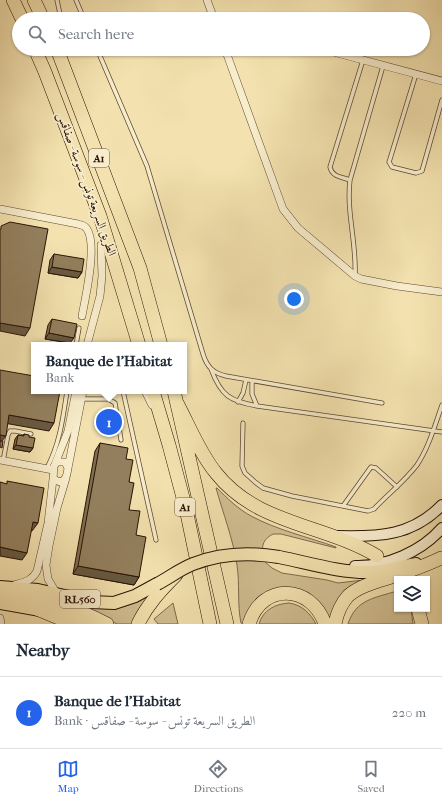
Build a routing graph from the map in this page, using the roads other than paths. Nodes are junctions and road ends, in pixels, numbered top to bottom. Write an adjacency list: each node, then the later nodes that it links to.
1 (13, 0): 6 (highway)
2 (34, 0): 7 (highway)
3 (57, 0): 8 (lane)
4 (76, 0): 9 (lane)
5 (207, 0): 10 (street)
6 (19, 12)
7 (40, 12)
8 (60, 12)
9 (81, 12)
10 (211, 12)
11 (38, 56): 25 (highway, الطريق السريعة تونس - سوسة - صفاقس / A1)
12 (60, 56): 18 (highway, الطريق السريعة تونس - سوسة - صفاقس / A1)
13 (64, 56): 18 (lane)
14 (100, 56): 35 (lane)
15 (228, 56): 27 (street)
16 (351, 56): 17 (street)
17 (363, 59): 19 (street); 23 (lane)
18 (63, 63): 34 (highway, الطريق السريعة تونس - سوسة - صفاقس / A1)
19 (384, 65): 20 (street); 23 (lane)
20 (416, 74): 21 (street); 22 (lane)
21 (442, 81)
22 (442, 100)
23 (350, 180): 27 (lane)
24 (0, 209): 29 (street)
25 (100, 216): 26 (highway); 33 (highway, الطريق السريعة تونس - سوسة - صفاقس / A1)
26 (101, 245): 32 (street)
27 (355, 276): 28 (street)
28 (442, 292)
29 (82, 316)
30 (79, 328): 31 (lane)
31 (77, 342)
32 (88, 342)
33 (138, 342)
34 (160, 342)
35 (210, 369): 36 (lane); 46 (lane)
36 (246, 380): 37 (lane); 46 (lane)
37 (252, 381): 47 (lane); 49 (lane)
38 (67, 394): 57 (lane)
39 (75, 394): 57 (street)
40 (83, 394): 45 (street)
41 (124, 394): 66 (lane)
42 (146, 394): 55 (street)
43 (154, 394): 55 (highway, A1)
44 (175, 396): 65 (highway); 85 (highway, A1)
45 (82, 399): 54 (lane); 58 (street)
46 (238, 402): 49 (lane)
47 (382, 403)
48 (442, 405): 51 (lane)
49 (257, 406): 51 (lane)
50 (243, 423): 63 (lane)
51 (433, 431): 52 (lane); 61 (lane)
52 (442, 432)
53 (32, 434): 56 (lane)
54 (121, 440)
55 (169, 445): 84 (highway, A1)
56 (2, 460): 57 (street)
57 (52, 467): 58 (street); 60 (street)
58 (68, 468): 59 (street)
59 (66, 477): 60 (street); 73 (street)
60 (53, 479): 72 (street)
61 (397, 487): 63 (lane); 63 (lane)
62 (442, 505): 65 (main road)
63 (343, 506)
64 (442, 528): 69 (main road)
65 (329, 536): 67 (highway)
66 (156, 540)
67 (377, 556)
68 (441, 558): 69 (highway); 88 (highway)
69 (324, 566): 70 (highway, bridge)
70 (179, 572): 71 (highway)
71 (159, 587): 73 (highway, RL560); 83 (highway)
72 (2, 589): 73 (highway, RL560); 82 (highway)
73 (57, 594)
74 (0, 602): 75 (highway, RL560)
75 (37, 609): 80 (highway); 81 (highway, RL560)
76 (419, 612): 89 (highway)
77 (425, 612): 90 (highway)
78 (0, 618): 79 (street)
79 (1, 624)
80 (74, 624)
81 (87, 624)
82 (107, 624)
83 (138, 624)
84 (210, 624)
85 (228, 624)
86 (249, 624): 87 (highway)
87 (324, 624)
88 (335, 624)
89 (422, 624)
90 (427, 624)

